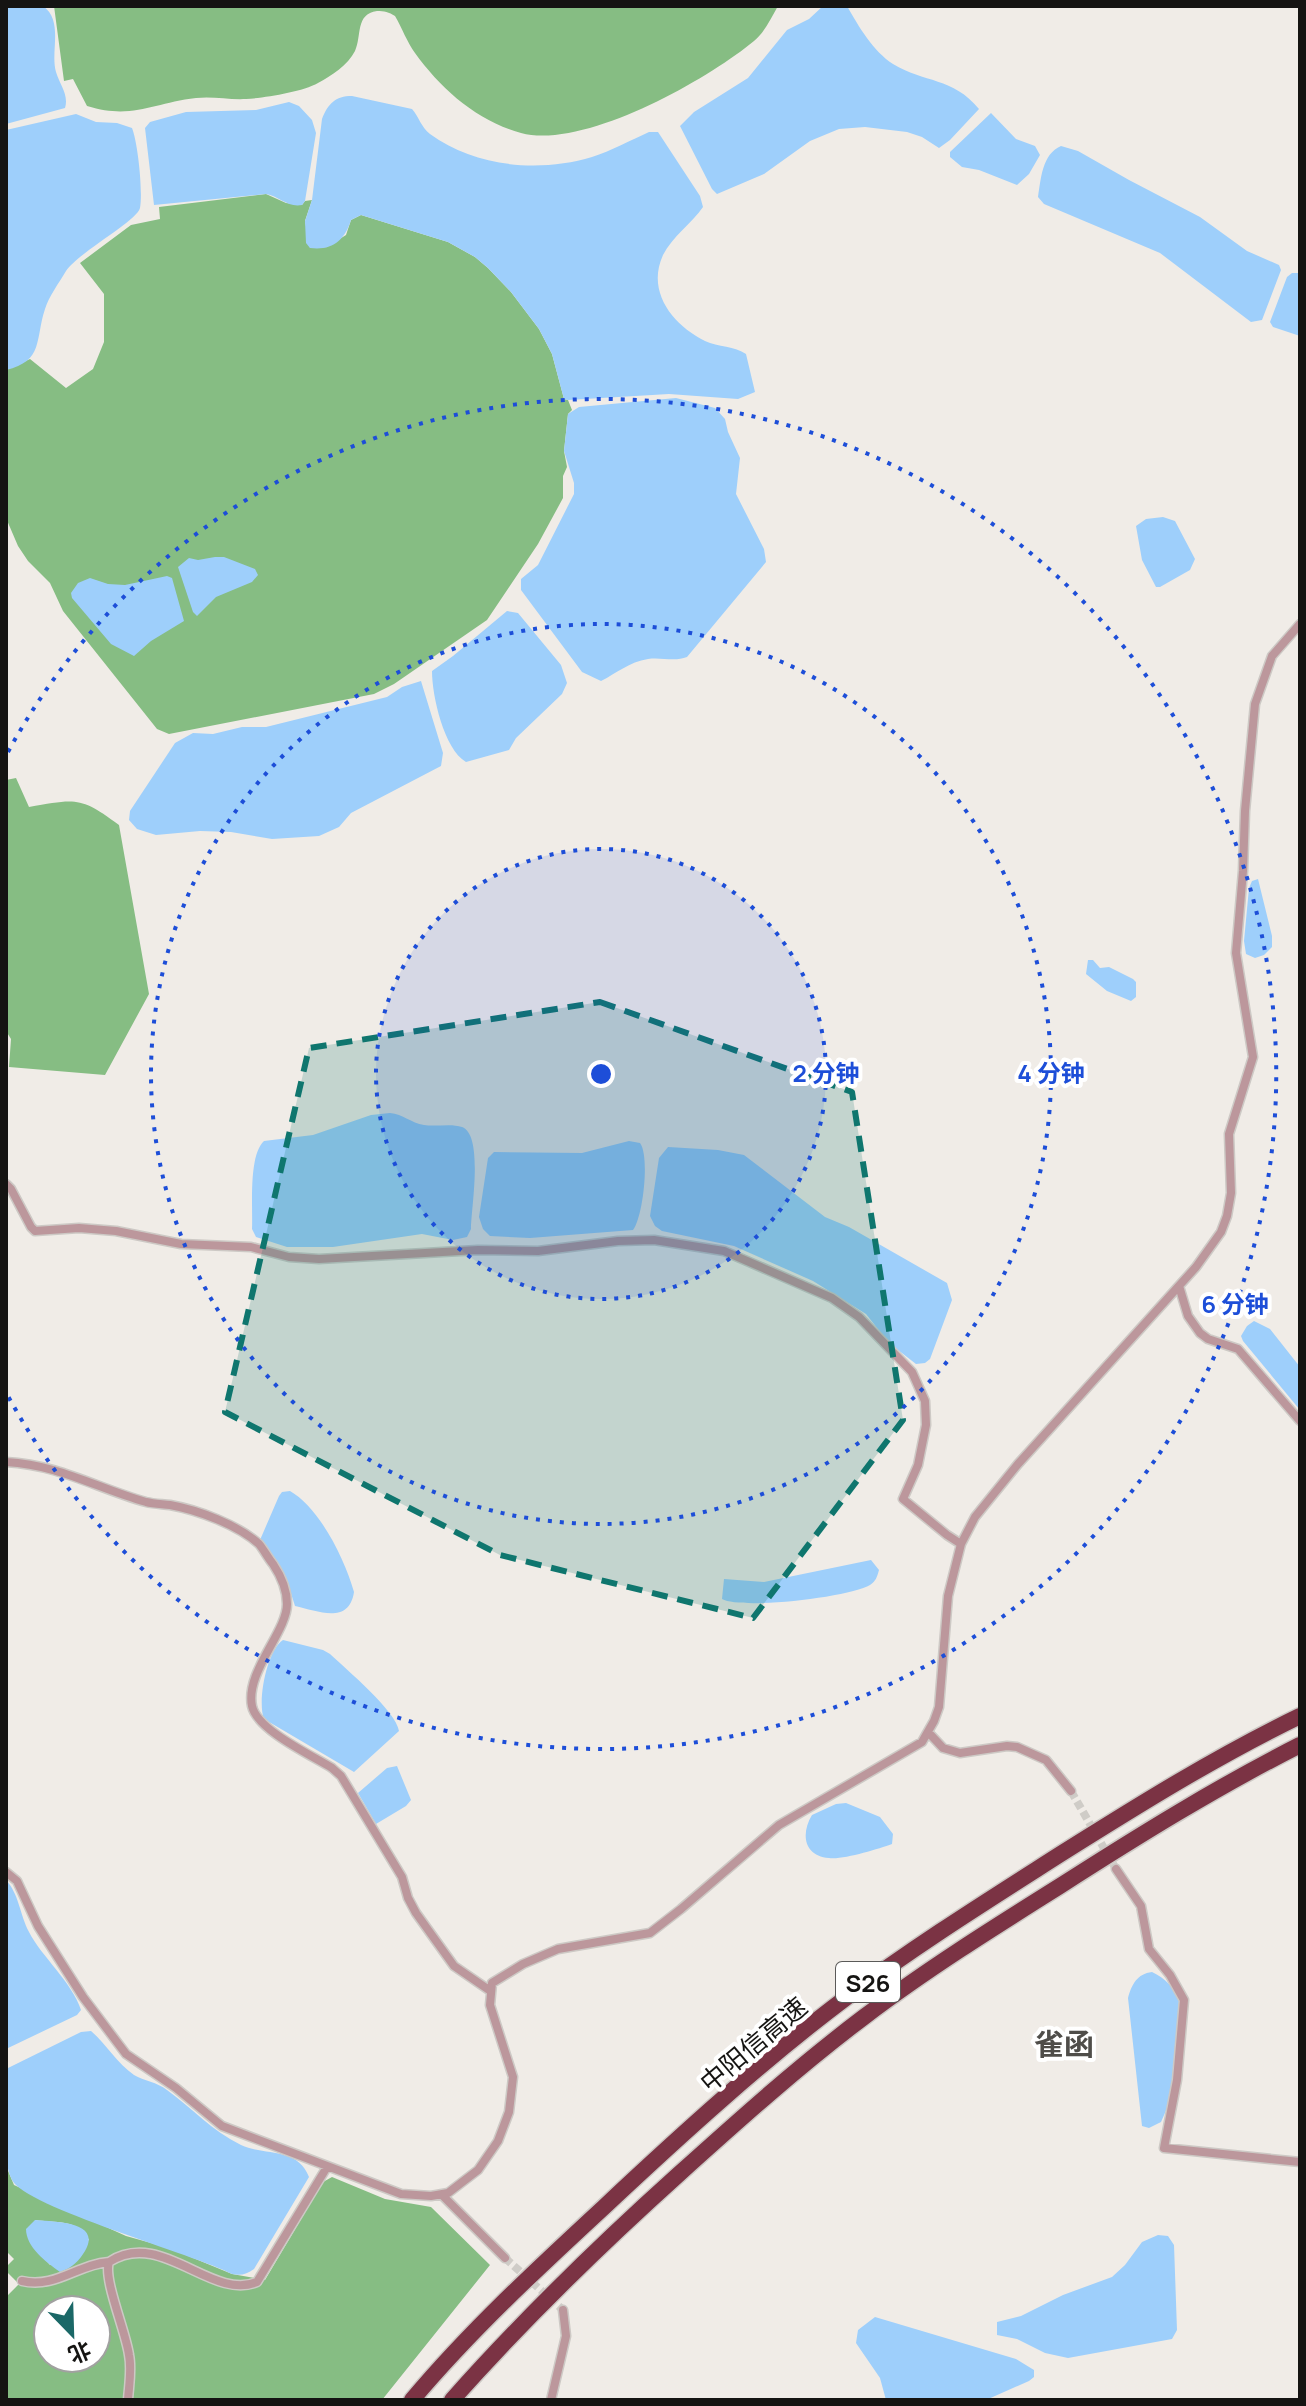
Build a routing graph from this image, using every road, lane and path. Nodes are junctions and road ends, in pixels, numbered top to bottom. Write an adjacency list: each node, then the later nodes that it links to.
1 (1300, 624): 3 (street)
2 (6, 1184): 6 (street)
3 (1179, 1286): 4 (street); 6 (street)
4 (1300, 1421)
5 (6, 1462): 13 (street)
6 (961, 1544): 8 (street)
7 (1300, 1716): 22 (highway, 中阳信高速 / S26)
8 (928, 1732): 10 (street); 13 (street)
9 (1300, 1745): 23 (highway, 中阳信高速 / S26)
10 (1071, 1791)
11 (1116, 1869): 14 (street)
12 (6, 1872): 15 (street)
13 (489, 1990): 16 (street)
14 (1300, 2162)
15 (327, 2167): 16 (street); 18 (street)
16 (442, 2195): 17 (street)
17 (505, 2258)
18 (109, 2262): 19 (street); 21 (street)
19 (22, 2281)
20 (563, 2310): 24 (street)
21 (128, 2400)
22 (412, 2400)
23 (452, 2400)
24 (551, 2400)

